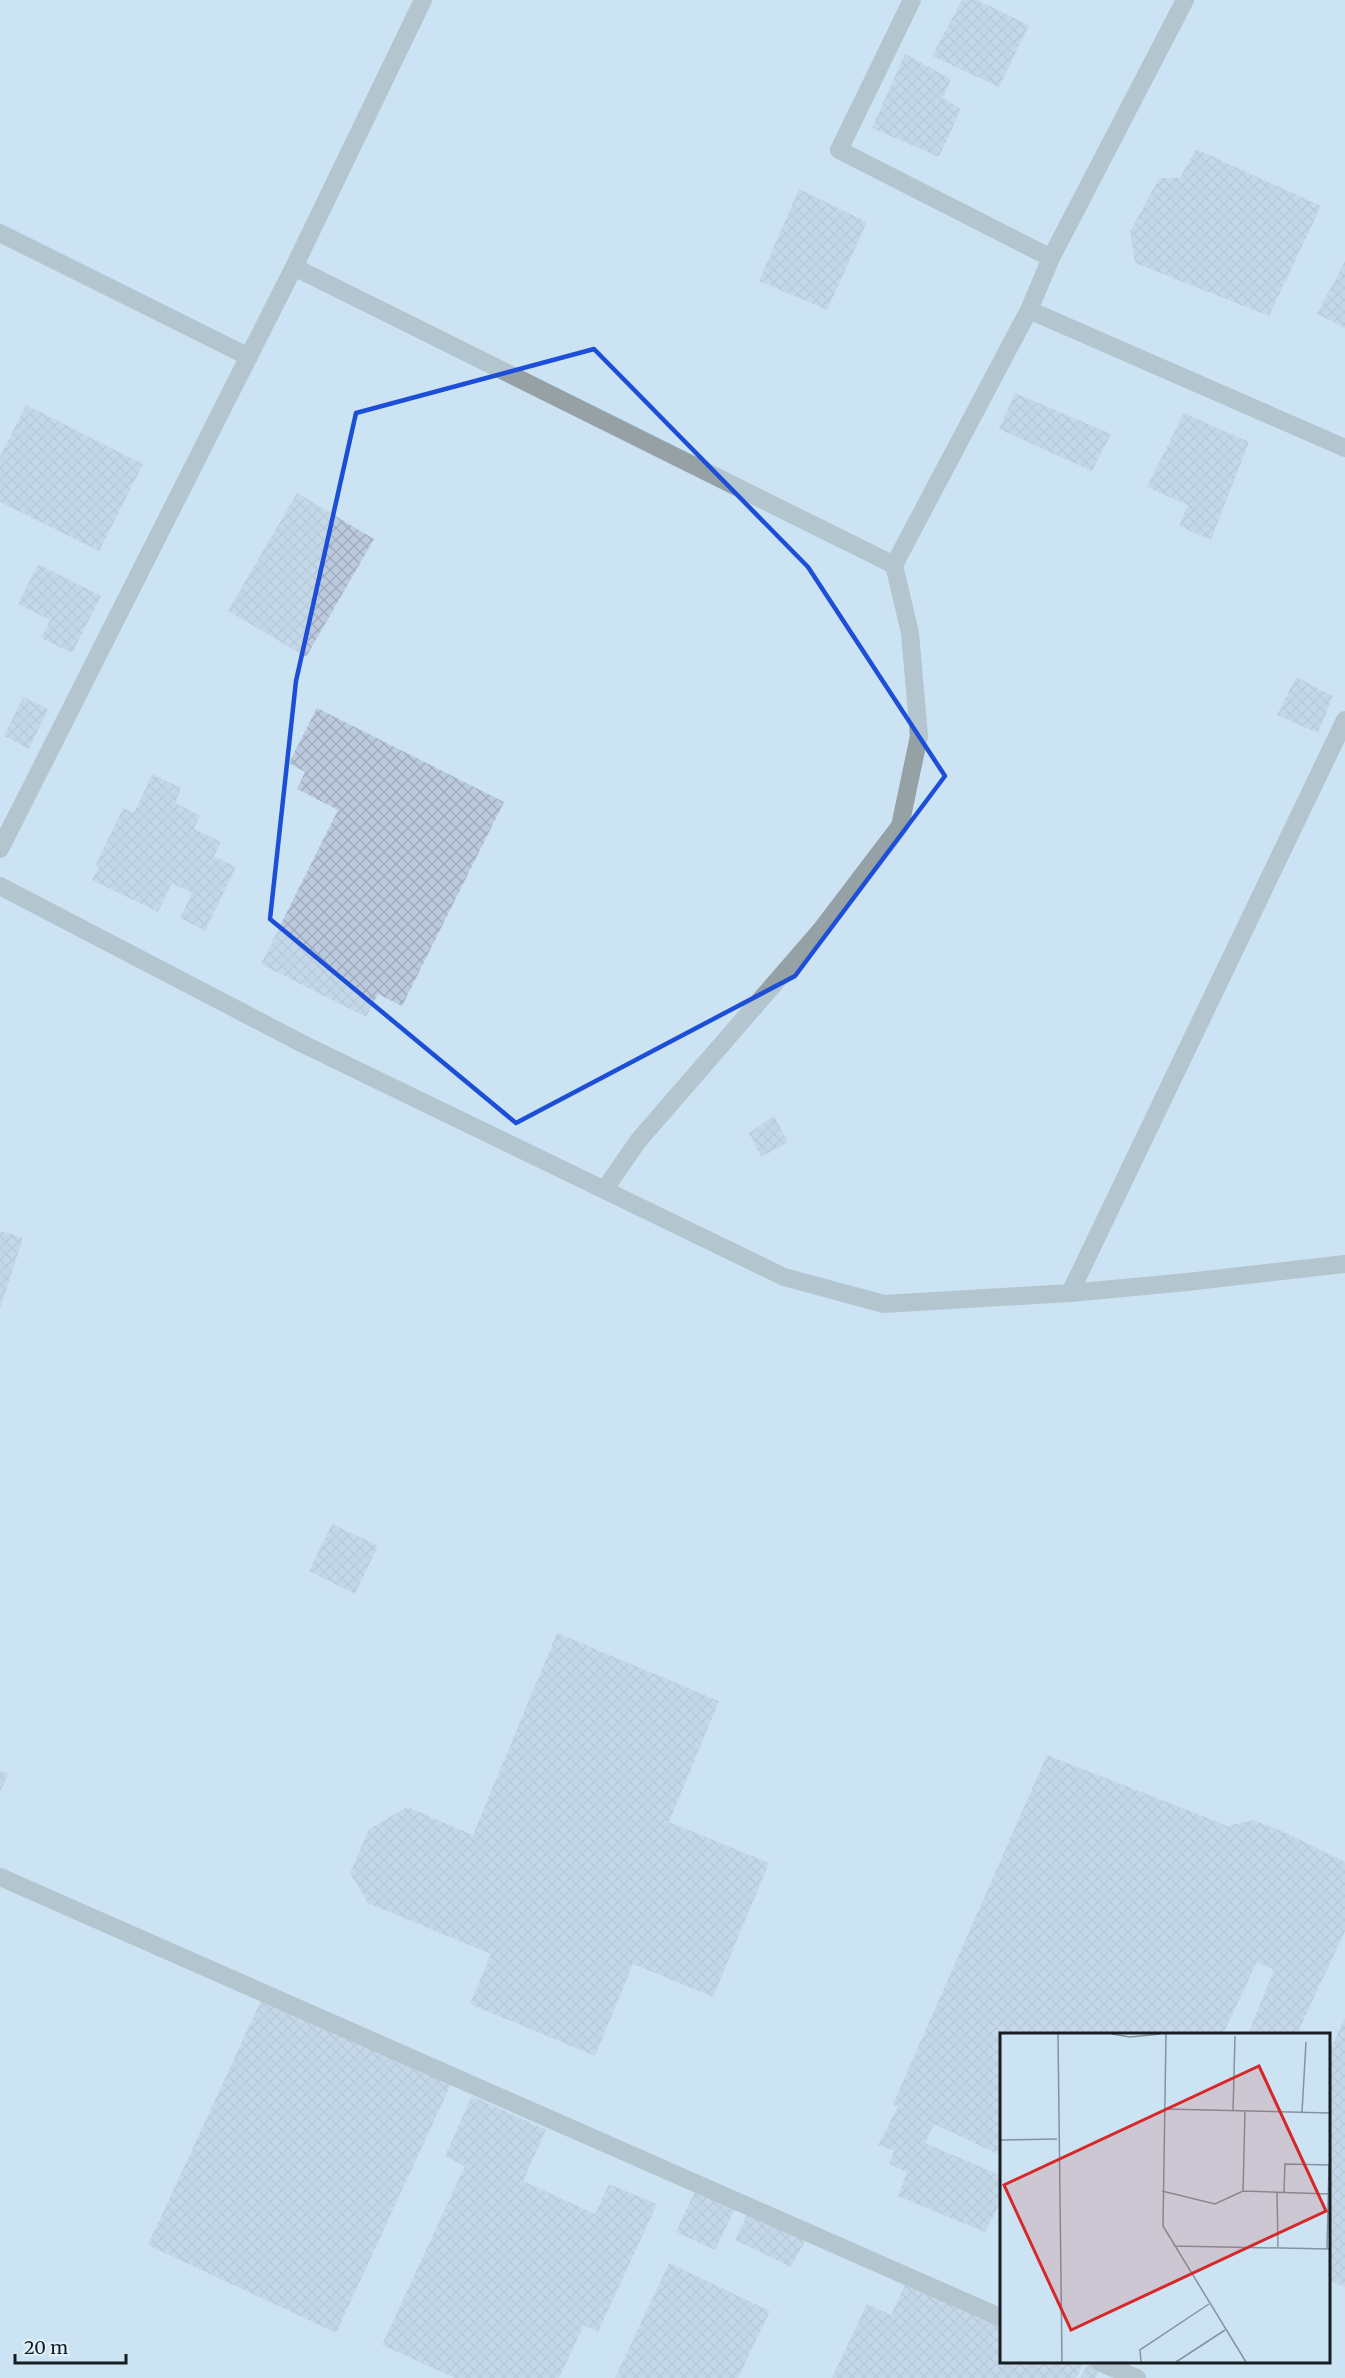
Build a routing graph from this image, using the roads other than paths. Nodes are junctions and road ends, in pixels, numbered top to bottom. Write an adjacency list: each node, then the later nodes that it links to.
1 (423, 0): 6 (street)
2 (912, 0): 5 (street)
3 (1185, 0): 5 (street)
4 (0, 234): 8 (street)
5 (1051, 258): 7 (street)
6 (294, 267): 8 (street); 10 (street)
7 (1029, 310): 9 (street); 10 (street)
8 (249, 357): 12 (street)
9 (1345, 448)
10 (894, 565): 14 (street)
11 (1345, 720): 16 (street)
12 (0, 849)
13 (0, 886): 14 (street)
14 (605, 1189): 16 (street)
15 (1345, 1264): 16 (street)
16 (1070, 1293)
17 (0, 1877): 18 (street)
18 (1000, 2317)
19 (1103, 2363): 20 (street)
20 (1137, 2378)

